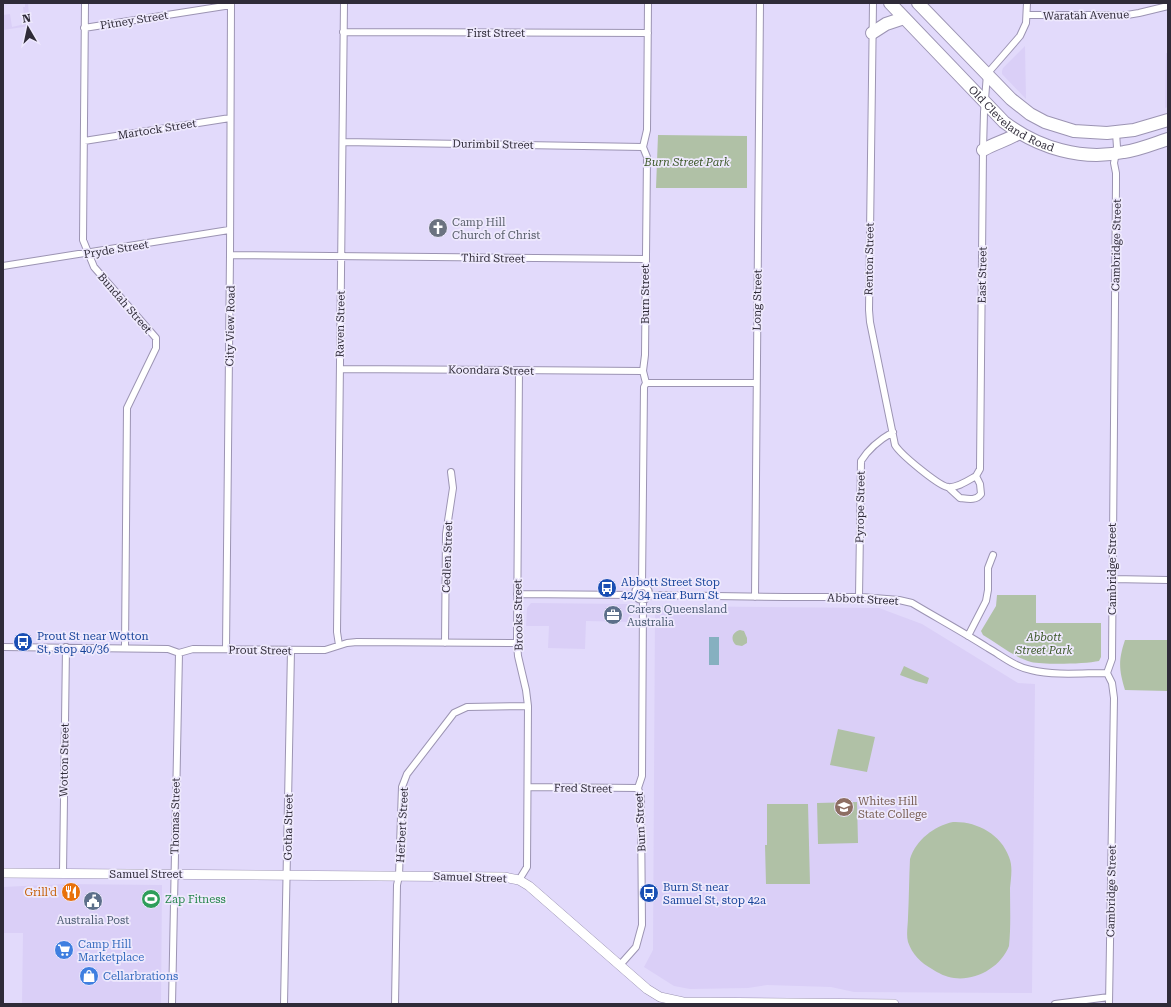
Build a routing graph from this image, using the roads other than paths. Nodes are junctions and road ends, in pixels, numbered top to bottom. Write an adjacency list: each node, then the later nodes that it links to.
1 (85, 3): 13 (street, Bundah Street)
2 (344, 3): 14 (street, Raven Street)
3 (648, 3): 15 (street, Burn Street)
4 (760, 3): 39 (street, Long Street)
5 (873, 3): 16 (street, Renton Street)
6 (890, 3): 12 (highway, Old Cleveland Road)
7 (918, 3): 17 (highway, Old Cleveland Road)
8 (1027, 3): 11 (street)
9 (231, 4): 13 (street, Pitney Street); 19 (street, City View Road)
10 (1168, 6): 11 (street, Waratah Avenue)
11 (1027, 15): 17 (street)
12 (904, 18): 16 (highway); 18 (highway, Old Cleveland Road)
13 (84, 28): 24 (street, Bundah Street)
14 (344, 32): 15 (street, First Street); 25 (street, Raven Street)
15 (648, 33): 26 (street, Burn Street)
16 (872, 33): 40 (street, Renton Street)
17 (987, 74): 18 (street, East Street); 22 (highway, Old Cleveland Road)
18 (984, 102): 21 (highway, Old Cleveland Road); 27 (street, East Street)
19 (230, 118): 24 (street, Martock Street); 29 (street, City View Road)
20 (1168, 120): 22 (highway, Old Cleveland Road)
21 (1019, 133): 27 (highway); 28 (highway, Old Cleveland Road)
22 (1116, 133): 28 (street, Cambridge Street)
23 (1168, 139): 28 (highway, Old Cleveland Road)
24 (84, 141): 30 (street, Bundah Street)
25 (343, 142): 26 (street, Durimbil Street); 32 (street, Raven Street)
26 (643, 147): 33 (street, Burn Street)
27 (983, 150): 42 (street, East Street)
28 (1116, 154): 45 (street, Cambridge Street)
29 (229, 230): 30 (street, Pryde Street); 31 (street, City View Road)
30 (88, 253): 34 (street, Pryde Street); 60 (street, Bundah Street)
31 (230, 255): 32 (street); 61 (street, City View Road)
32 (342, 256): 33 (street, Third Street); 35 (street, Raven Street)
33 (645, 259): 37 (street, Burn Street)
34 (3, 266)
35 (340, 368): 36 (street, Koondara Street); 57 (street, Raven Street)
36 (519, 370): 37 (street, Koondara Street); 48 (street, Brooks Street)
37 (643, 371): 38 (street, Burn Street)
38 (646, 383): 39 (street); 47 (street, Burn Street)
39 (756, 383): 51 (street, Long Street)
40 (893, 432): 43 (street, Renton Street); 52 (street, Pyrope Street)
41 (451, 472): 55 (street, Cedlen Street)
42 (976, 476): 43 (street); 43 (street, Renton Street)
43 (948, 487)
44 (993, 555): 54 (street)
45 (1112, 579): 46 (street); 64 (street, Cambridge Street)
46 (1168, 580)
47 (642, 586): 49 (street); 50 (street)
48 (517, 594): 50 (street); 56 (street, Brooks Street)
49 (649, 594): 51 (street, Abbott Street); 53 (street)
50 (635, 595): 53 (street)
51 (755, 597): 52 (street, Abbott Street)
52 (859, 597): 54 (street, Abbott Street)
53 (643, 600): 67 (street, Burn Street)
54 (968, 636): 64 (street, Abbott Street)
55 (445, 643): 56 (street, Prout Street); 57 (street, Prout Street)
56 (517, 643): 65 (street, Brooks Street)
57 (339, 645): 62 (street, Prout Street)
58 (3, 647): 59 (street, Prout Street)
59 (66, 647): 60 (street, Prout Street); 69 (street, Wotton Street)
60 (125, 648): 63 (street, Prout Street)
61 (226, 649): 62 (street, Prout Street); 63 (street, Prout Street)
62 (291, 650): 71 (street, Gotha Street)
63 (179, 653): 70 (street, Thomas Street)
64 (1107, 673): 75 (street, Cambridge Street)
65 (528, 706): 66 (street, Brooks Street); 72 (street, Herbert Street)
66 (528, 787): 67 (street, Fred Street); 73 (street, Brooks Street)
67 (638, 788): 74 (street, Burn Street)
68 (3, 873): 69 (street, Samuel Street)
69 (62, 873): 70 (street, Samuel Street)
70 (174, 874): 71 (street, Samuel Street); 77 (street, Thomas Street)
71 (287, 875): 72 (street, Samuel Street); 78 (street, Gotha Street)
72 (399, 876): 73 (street, Samuel Street); 79 (street, Herbert Street)
73 (519, 880): 74 (street, Samuel Street)
74 (620, 965): 76 (street, Samuel Street)
75 (1109, 997): 81 (street); 82 (street, Cambridge Street)
76 (752, 1003): 80 (street, Samuel Street)
77 (172, 1004)
78 (284, 1004)
79 (395, 1004)
80 (894, 1004)
81 (1055, 1004)
82 (1109, 1004)

